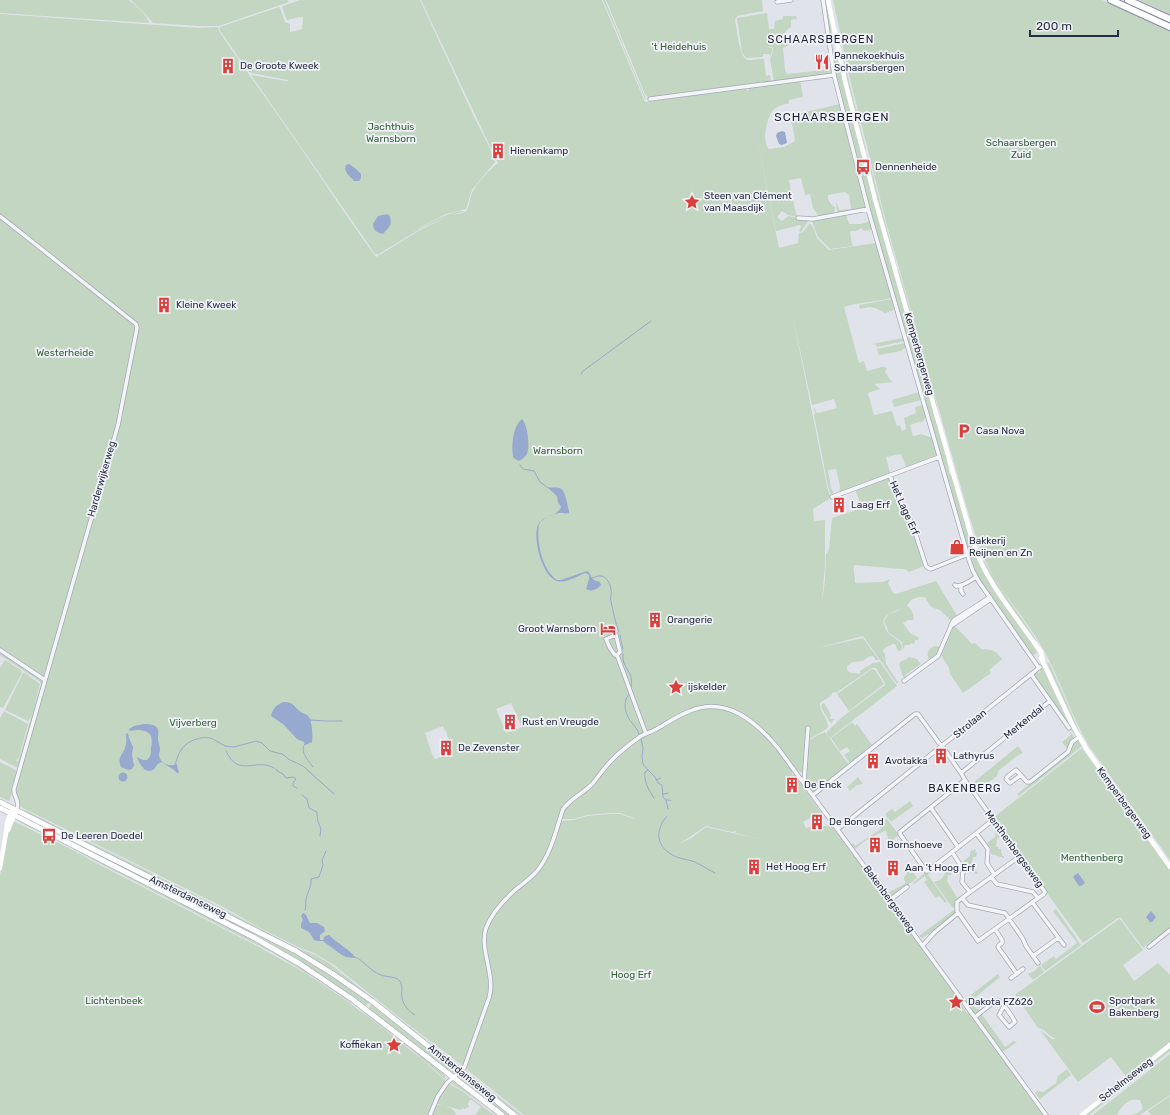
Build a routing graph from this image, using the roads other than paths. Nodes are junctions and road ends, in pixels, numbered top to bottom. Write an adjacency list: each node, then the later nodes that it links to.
1 (791, 0): 7 (street)
2 (823, 0): 11 (street, Kemperbergerweg)
3 (828, 0): 10 (main road, Kemperbergerweg)
4 (1111, 0): 9 (highway)
5 (1128, 0): 8 (highway)
6 (1136, 0): 8 (highway)
7 (777, 2)
8 (1170, 18)
9 (1170, 27)
10 (837, 48): 11 (street); 20 (main road, Kemperbergerweg)
11 (830, 50): 12 (street, Kemperbergerweg)
12 (834, 75): 13 (street); 14 (street, Kemperbergerweg)
13 (650, 100)
14 (868, 209): 16 (street); 17 (street, Kemperbergerweg)
15 (0, 216): 32 (street, Harderwijkerweg)
16 (798, 218)
17 (939, 458): 18 (street); 21 (street, Kemperbergerweg)
18 (890, 475): 19 (street); 21 (street, Het Lage Erf)
19 (832, 497)
20 (976, 551): 21 (street, Het Lage Erf); 29 (main road, Kemperbergerweg)
21 (967, 555): 22 (street, Kemperbergerweg)
22 (976, 577): 24 (street); 26 (street, Kemperbergerweg)
23 (955, 585): 24 (street)
24 (961, 586): 25 (street)
25 (963, 594)
26 (991, 598): 30 (street, Kemperbergerweg); 33 (street)
27 (0, 650): 32 (street)
28 (617, 655): 28 (street); 37 (street)
29 (1044, 663): 30 (street, Strolaan); 38 (main road, Kemperbergerweg)
30 (1039, 668): 31 (street, Strolaan)
31 (1031, 674): 34 (street); 39 (street, Strolaan)
32 (45, 680): 50 (street, Harderwijkerweg)
33 (904, 681)
34 (1050, 701): 36 (street); 42 (street, Merkendal)
35 (808, 728): 40 (street)
36 (1069, 728)
37 (646, 734): 41 (street, Bakenbergseweg); 85 (street, Bakenbergseweg)
38 (1079, 737): 43 (street); 58 (main road, Kemperbergerweg)
39 (942, 746): 42 (street, Menthenbergseweg); 46 (street, Menthenbergseweg); 52 (street, Strolaan)
40 (804, 772): 41 (street); 45 (street)
41 (797, 773): 45 (street, Bakenbergseweg)
42 (961, 773): 44 (street, Menthenbergseweg)
43 (1021, 775)
44 (965, 780): 49 (street); 51 (street, Menthenbergseweg)
45 (804, 782): 46 (street, Bakenbergseweg)
46 (813, 795): 52 (street, Bakenbergseweg)
47 (0, 802): 50 (main road, Amsterdamseweg)
48 (0, 808): 50 (main road, Amsterdamseweg)
49 (931, 808): 54 (street); 55 (street)
50 (14, 811): 56 (main road); 80 (main road, Amsterdamseweg); 82 (main road, Amsterdamseweg)
51 (993, 820): 53 (street); 57 (street, Menthenbergseweg)
52 (838, 829): 65 (street, Bakenbergseweg)
53 (976, 833): 54 (street); 60 (street)
54 (958, 847): 55 (street)
55 (952, 852): 62 (street)
56 (1, 853): 59 (main road)
57 (1020, 857): 60 (street); 64 (street, Menthenbergseweg)
58 (1170, 867)
59 (0, 868)
60 (993, 876): 62 (street); 64 (street)
61 (907, 887): 65 (street)
62 (970, 892): 63 (street)
63 (962, 898): 67 (street); 68 (street)
64 (1038, 898): 66 (street)
65 (890, 900): 72 (street, Bakenbergseweg)
66 (1032, 902): 68 (street); 71 (street)
67 (958, 913): 69 (street); 72 (street)
68 (1009, 918): 69 (street); 75 (street)
69 (994, 929): 78 (street)
70 (1170, 930): 74 (street)
71 (1058, 938): 73 (street); 75 (street)
72 (923, 945): 83 (street, Bakenbergseweg)
73 (1064, 946)
74 (1149, 947)
75 (1033, 956): 76 (street)
76 (1038, 963)
77 (1023, 969): 78 (street)
78 (1017, 974): 79 (street)
79 (1011, 978)
80 (372, 1001): 82 (street); 85 (main road, Amsterdamseweg)
81 (1004, 1006): 81 (street); 83 (street)
82 (366, 1009): 86 (main road, Amsterdamseweg)
83 (975, 1017): 90 (street, Bakenbergseweg)
84 (1170, 1045): 91 (main road, Schelmseweg)
85 (459, 1072): 86 (street, Bakenbergseweg); 89 (main road, Amsterdamseweg)
86 (453, 1078): 87 (street, Bakenbergseweg); 88 (main road, Amsterdamseweg)
87 (430, 1115)
88 (502, 1115)
89 (514, 1115)
90 (1046, 1115)
91 (1082, 1115)

